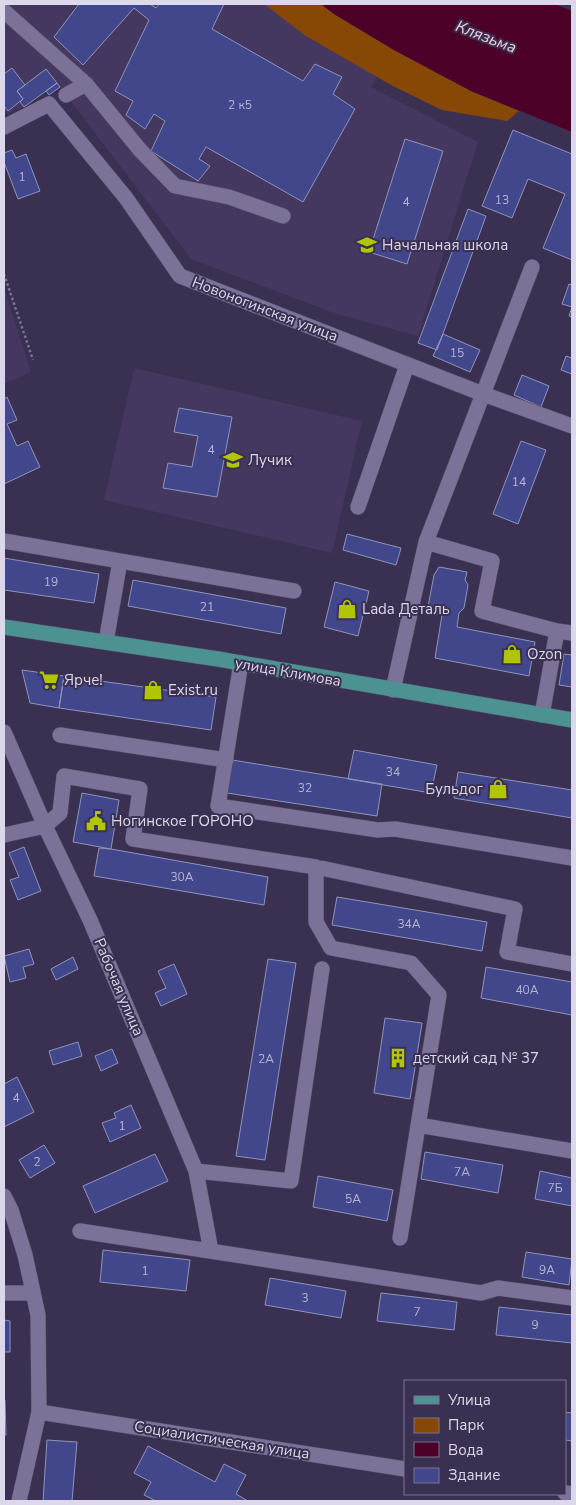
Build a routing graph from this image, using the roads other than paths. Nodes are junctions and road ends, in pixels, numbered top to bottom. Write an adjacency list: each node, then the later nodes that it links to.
1 (4, 11): 2 (street)
2 (86, 84): 3 (street); 5 (street)
3 (66, 95)
4 (4, 127): 7 (street, Новоногинская улица)
5 (283, 216)
6 (532, 267): 8 (street)
7 (407, 365): 8 (street, Новоногинская улица); 10 (street)
8 (483, 394): 9 (street, Новоногинская улица); 12 (street)
9 (572, 426)
10 (358, 507)
11 (4, 540): 13 (street)
12 (426, 542): 16 (street); 19 (street)
13 (120, 561): 14 (street); 17 (street)
14 (294, 591)
15 (4, 627): 17 (main road, улица Климова)
16 (565, 632): 20 (street)
17 (106, 642): 18 (main road, улица Климова)
18 (241, 663): 19 (main road, улица Климова); 24 (street)
19 (393, 690): 20 (main road, улица Климова)
20 (542, 715): 21 (main road, улица Климова)
21 (572, 720)
22 (4, 732): 25 (street, Рабочая улица)
23 (60, 735): 24 (street)
24 (226, 760): 27 (street)
25 (45, 826): 26 (street); 28 (street); 33 (street, Рабочая улица)
26 (4, 835)
27 (572, 858)
28 (316, 867): 29 (street); 31 (street)
29 (572, 964)
30 (322, 968): 33 (street)
31 (418, 1126): 32 (street); 36 (street)
32 (572, 1151)
33 (196, 1171): 37 (street, Рабочая улица)
34 (4, 1196): 39 (street)
35 (80, 1231): 37 (street)
36 (400, 1238)
37 (211, 1251): 40 (street)
38 (4, 1293): 39 (street)
39 (33, 1293): 41 (street)
40 (572, 1298)
41 (40, 1412): 42 (street, Социалистическая улица); 43 (street)
42 (404, 1468)
43 (19, 1501)

